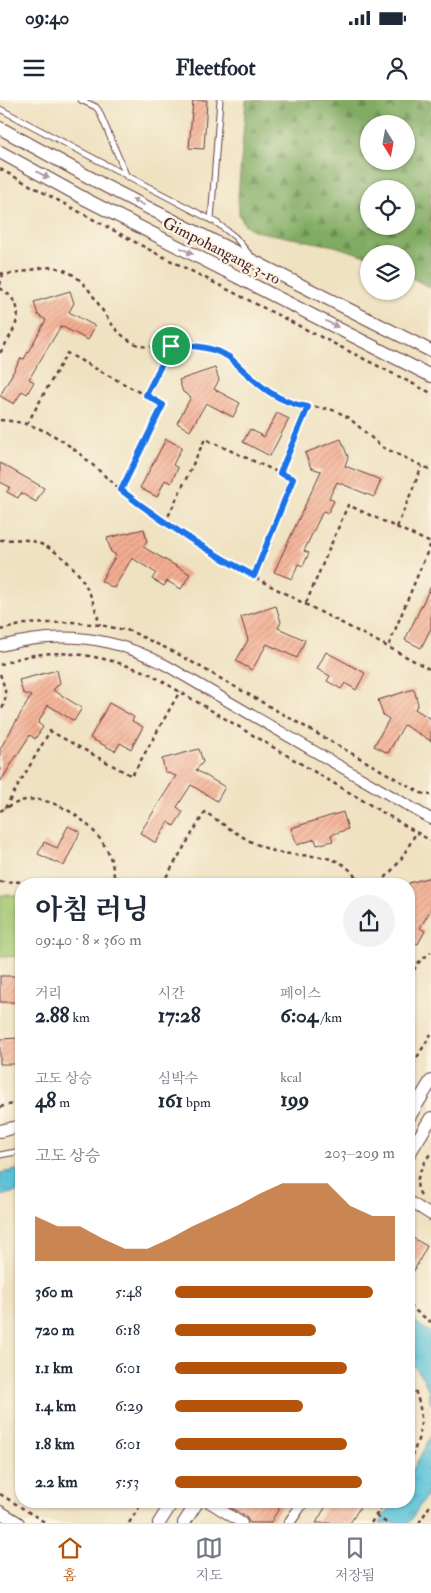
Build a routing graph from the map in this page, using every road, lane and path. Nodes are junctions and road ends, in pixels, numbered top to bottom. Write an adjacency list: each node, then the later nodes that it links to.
1 (81, 100): 7 (lane)
2 (220, 100): 8 (lane)
3 (0, 109): 7 (lane)
4 (0, 128): 9 (street, Gimpohangang 3-ro, one-way to 4)
5 (0, 152): 15 (street, Gimpohangang 3-ro, one-way to 15)
6 (0, 169): 16 (path)
7 (127, 177): 8 (lane)
8 (211, 220): 9 (lane)
9 (254, 260): 13 (street, Gimpohangang 3-ro)
10 (2, 274): 11 (path); 12 (path)
11 (0, 286): 14 (path)
12 (171, 346): 17 (path); 18 (path)
13 (431, 351)
14 (0, 353)
15 (431, 376)
16 (431, 393)
17 (146, 395): 20 (path); 24 (path)
18 (308, 407): 21 (path); 23 (path)
19 (0, 420): 20 (path)
20 (27, 424): 24 (path)
21 (422, 466): 22 (path); 26 (path)
22 (431, 470)
23 (280, 473): 25 (path); 28 (path)
24 (121, 490): 25 (path)
25 (164, 523): 28 (path)
26 (397, 528): 29 (path); 32 (path)
27 (0, 540): 30 (path)
28 (254, 576): 29 (path)
29 (306, 603): 32 (path)
30 (100, 625)
31 (0, 646): 40 (street)
32 (388, 647): 34 (path)
33 (0, 664): 36 (path)
34 (431, 670)
35 (0, 674): 37 (path)
36 (180, 691): 38 (path); 41 (path)
37 (0, 712)
38 (5, 808): 39 (path); 43 (path)
39 (0, 810)
40 (431, 820)
41 (416, 832): 42 (path); 46 (path)
42 (431, 841)
43 (114, 878)
44 (166, 878): 45 (path)
45 (356, 878)
46 (385, 878)
47 (0, 882): 48 (path)
48 (15, 882)
49 (431, 952): 50 (path)
50 (415, 968)
51 (431, 1034): 52 (path)
52 (415, 1061)
53 (431, 1081): 56 (street)
54 (15, 1103): 55 (path)
55 (0, 1107)
56 (415, 1107)
57 (431, 1118): 60 (street)
58 (15, 1127): 59 (street)
59 (0, 1131)
60 (415, 1144)
61 (15, 1152): 63 (lane)
62 (431, 1152): 64 (path)
63 (0, 1155)
64 (427, 1198)
65 (415, 1205): 66 (street)
66 (431, 1215)
67 (415, 1310): 68 (path)
68 (431, 1322)
69 (415, 1390): 70 (path)
70 (415, 1447)
71 (0, 1494): 72 (path)
72 (15, 1503)
73 (431, 1504): 92 (path)
74 (22, 1508): 84 (path)
75 (139, 1508): 85 (path)
76 (169, 1508): 86 (street)
77 (194, 1508): 87 (street)
78 (218, 1508): 88 (street)
79 (299, 1508): 89 (street)
80 (381, 1508): 82 (path)
81 (0, 1512): 83 (street)
82 (376, 1516): 90 (path); 91 (path)
83 (18, 1523)
84 (46, 1523)
85 (129, 1523)
86 (159, 1523)
87 (184, 1523)
88 (242, 1523)
89 (289, 1523)
90 (371, 1523)
91 (387, 1523)
92 (419, 1523)

